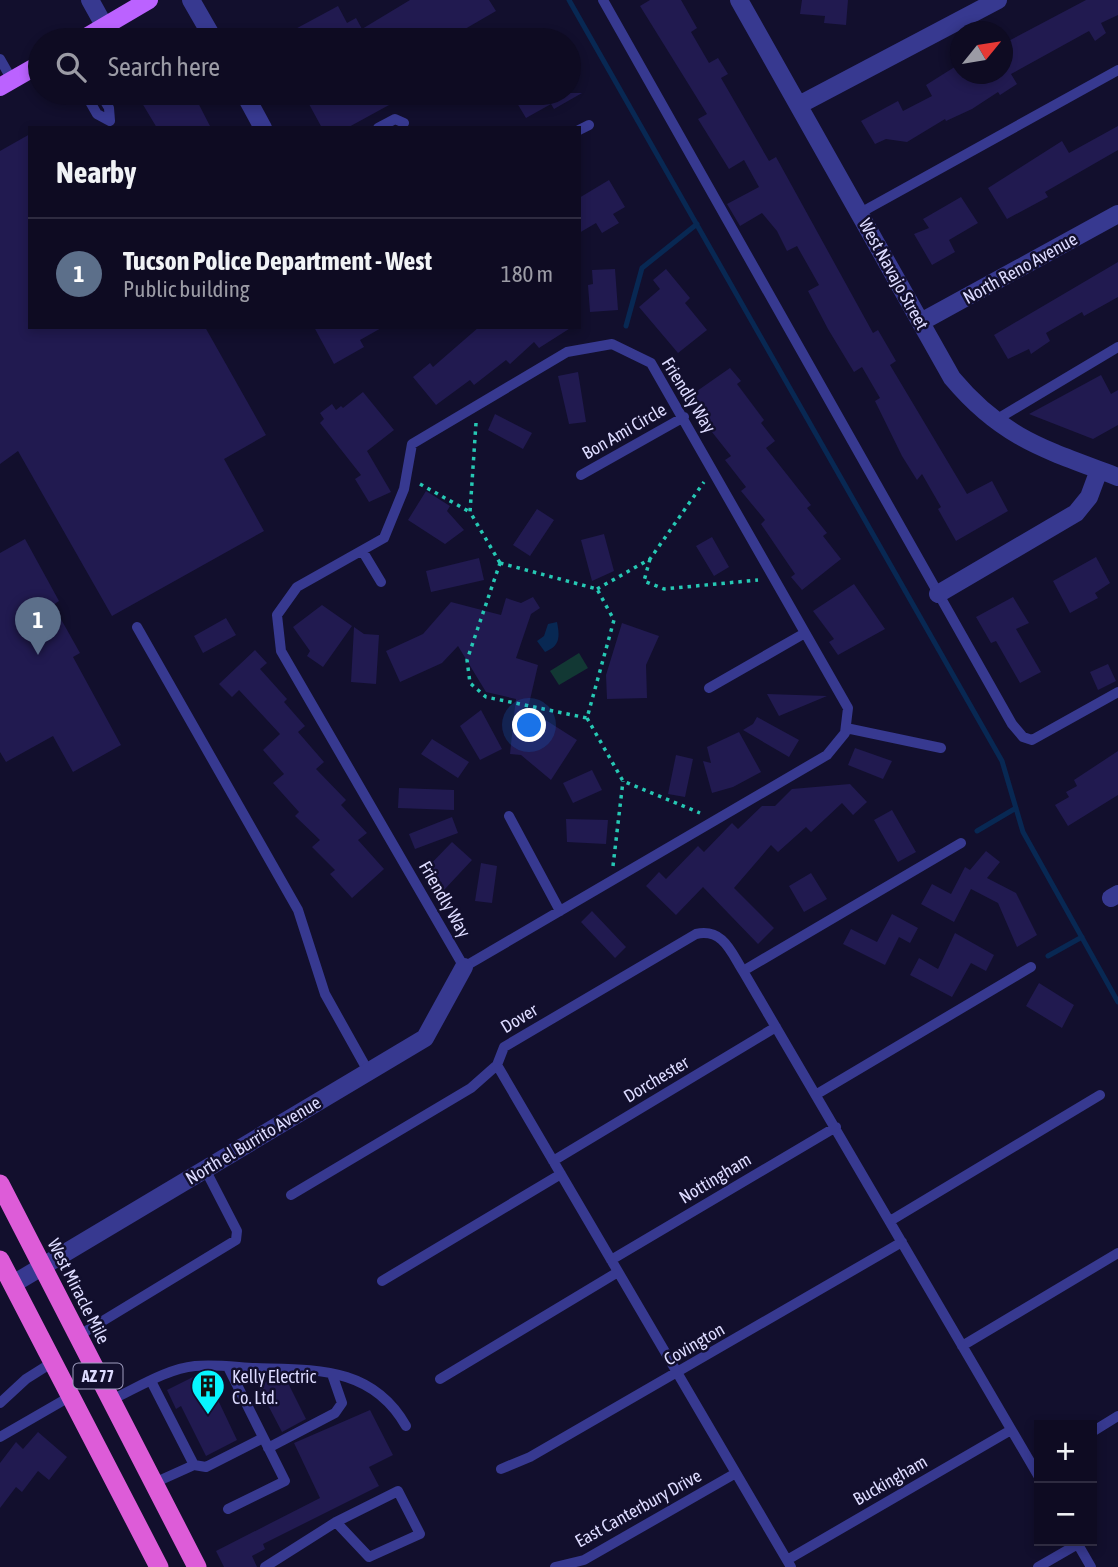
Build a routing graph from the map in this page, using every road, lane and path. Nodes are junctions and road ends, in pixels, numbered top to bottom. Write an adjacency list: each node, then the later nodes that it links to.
1 (90, 0): 7 (street)
2 (149, 0): 7 (main road)
3 (191, 0): 8 (street)
4 (603, 0): 39 (lane)
5 (739, 0): 16 (street, West Navajo Street)
6 (998, 0): 16 (street)
7 (105, 27)
8 (207, 28)
9 (0, 59): 12 (lane)
10 (1118, 70): 20 (lane)
11 (28, 71): 12 (main road)
12 (6, 84)
13 (92, 105): 14 (lane)
14 (107, 105)
15 (251, 105): 18 (street)
16 (799, 105): 20 (street, West Navajo Street)
17 (404, 122): 19 (lane)
18 (262, 126)
19 (383, 126)
20 (860, 213): 22 (street, West Navajo Street)
21 (1118, 214): 22 (street, North Reno Avenue)
22 (922, 322): 26 (street, West Navajo Street)
23 (1118, 347): 26 (lane)
24 (477, 404): 25 (lane, Friendly Way); 30 (lane, Friendly Way); 32 (path)
25 (684, 417): 27 (lane, Friendly Way); 29 (lane, Bon Ami Circle)
26 (994, 421): 28 (street, West Navajo Street)
27 (712, 468): 34 (path); 36 (lane, Friendly Way)
28 (1099, 470): 31 (street, West Navajo Street); 39 (street)
29 (581, 475)
30 (405, 476): 32 (path); 33 (lane, Friendly Way)
31 (1118, 477)
32 (470, 512): 35 (path)
33 (363, 552): 37 (lane); 53 (lane, Friendly Way)
34 (650, 559): 36 (path); 38 (path)
35 (500, 563): 38 (path); 44 (path)
36 (774, 579): 41 (lane, Friendly Way)
37 (381, 582)
38 (597, 590): 44 (path)
39 (939, 594): 43 (lane)
40 (137, 627): 58 (lane)
41 (805, 633): 42 (lane); 45 (lane, Friendly Way)
42 (709, 688)
43 (1118, 692)
44 (587, 718): 47 (path)
45 (846, 728): 46 (lane); 49 (lane, Friendly Way)
46 (941, 748)
47 (623, 781): 49 (path); 51 (path)
48 (509, 816): 52 (lane)
49 (717, 820): 51 (lane, Friendly Way)
50 (961, 843): 55 (lane)
51 (611, 881): 52 (lane, Friendly Way)
52 (560, 911): 53 (lane, Friendly Way)
53 (464, 967): 58 (street, North el Burrito Avenue)
54 (1031, 967): 59 (lane)
55 (743, 971): 56 (lane); 57 (lane, Dover)
56 (776, 1027): 59 (lane); 62 (lane, Dorchester)
57 (497, 1065): 62 (lane); 66 (lane, Dover)
58 (368, 1071): 63 (street, North el Burrito Avenue)
59 (817, 1094): 61 (lane)
60 (1100, 1095): 67 (lane)
61 (836, 1127): 67 (lane); 70 (lane, Nottingham)
62 (553, 1161): 64 (lane)
63 (205, 1168): 71 (street, North el Burrito Avenue); 75 (lane)
64 (561, 1174): 70 (lane); 74 (lane)
65 (0, 1184): 71 (highway, West Miracle Mile / AZ 77)
66 (291, 1195)
67 (890, 1221): 68 (lane)
68 (902, 1242): 76 (lane); 80 (lane, Covington)
69 (1118, 1253): 76 (lane)
70 (611, 1260): 72 (lane)
71 (43, 1267): 73 (street, North el Burrito Avenue); 75 (highway, West Miracle Mile / AZ 77)
72 (618, 1272): 80 (lane); 81 (lane)
73 (5, 1274): 77 (highway, AZ 77)
74 (382, 1281)
75 (78, 1336): 84 (highway, West Miracle Mile / AZ 77)
76 (962, 1346): 89 (lane)
77 (53, 1362): 83 (highway, AZ 77); 85 (lane)
78 (228, 1367): 79 (lane); 82 (lane); 91 (lane)
79 (332, 1374): 87 (lane); 91 (lane)
80 (678, 1374): 94 (lane, Covington); 95 (lane)
81 (440, 1379)
82 (151, 1381): 84 (lane); 93 (lane)
83 (71, 1396): 90 (lane); 102 (highway, AZ 77)
84 (111, 1400): 96 (highway, West Miracle Mile / AZ 77)
85 (0, 1403)
86 (1118, 1416): 88 (lane)
87 (405, 1426)
88 (1097, 1429)
89 (1011, 1430): 92 (lane); 101 (lane, Buckingham)
90 (0, 1437)
91 (266, 1443): 93 (lane); 97 (lane)
92 (1034, 1464)
93 (194, 1465): 96 (lane)
94 (501, 1469)
95 (736, 1473): 101 (lane); 105 (lane, East Canterbury Drive)
96 (154, 1483): 103 (highway, West Miracle Mile / AZ 77)
97 (228, 1509)
98 (336, 1522): 98 (lane); 104 (lane)
99 (1071, 1546): 106 (lane)
100 (1079, 1546): 107 (lane)
101 (789, 1563)
102 (159, 1567)
103 (197, 1567)
104 (265, 1567)
105 (555, 1567)
106 (1038, 1567)
107 (1091, 1567)

